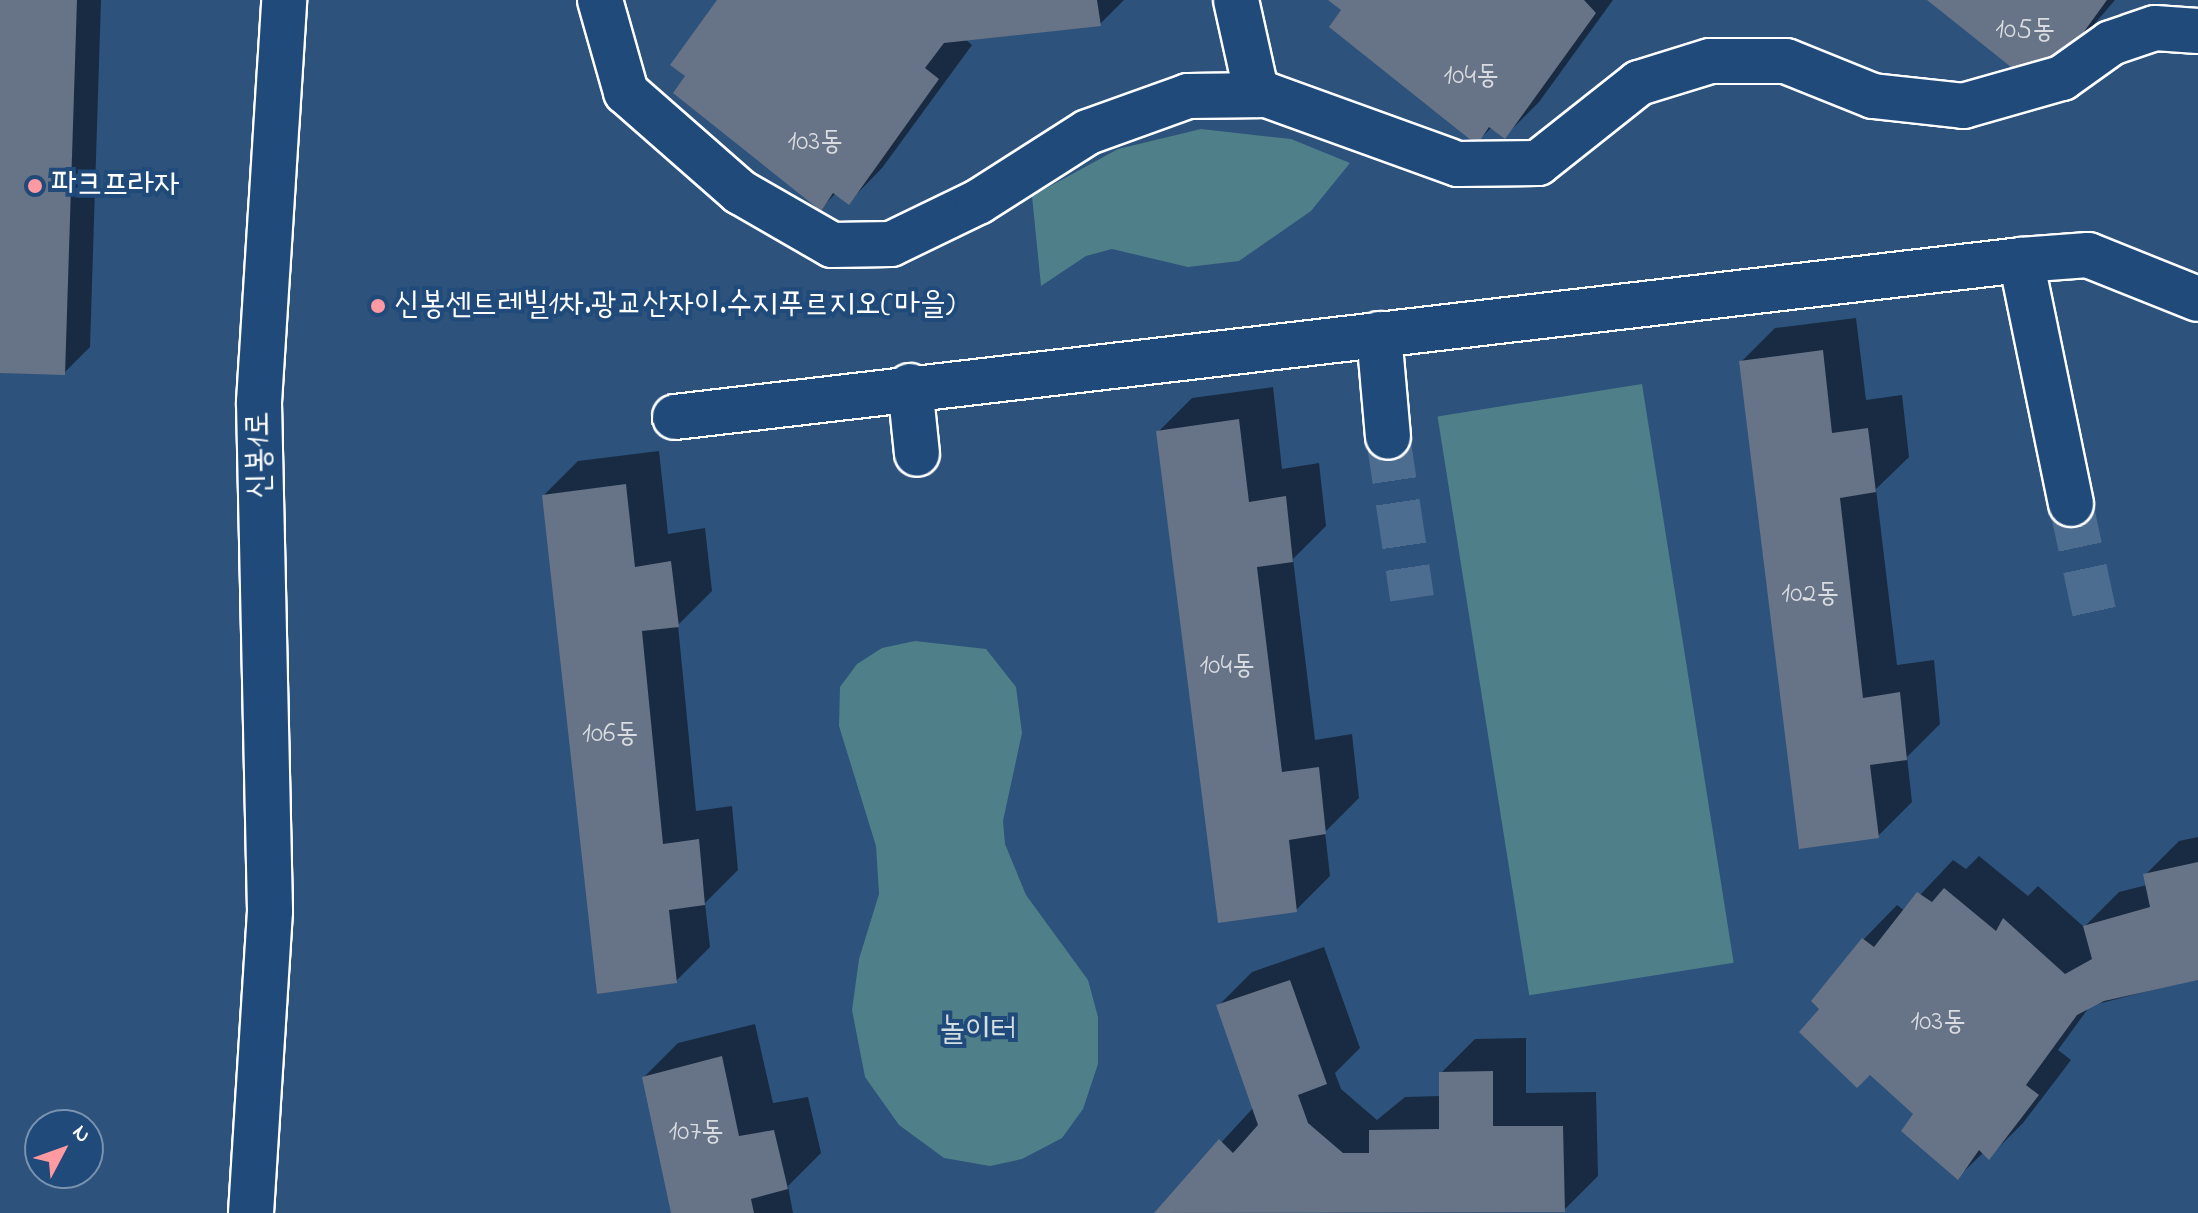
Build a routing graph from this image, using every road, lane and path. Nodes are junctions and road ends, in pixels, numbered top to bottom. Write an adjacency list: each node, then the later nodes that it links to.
1 (284, 0): 14 (street, 신봉1로)
2 (600, 0): 5 (street)
3 (1236, 0): 5 (street)
4 (2198, 31): 5 (street)
5 (1257, 95)
6 (2021, 260): 7 (street); 8 (street); 13 (street)
7 (2198, 299)
8 (1379, 334): 9 (street); 11 (street)
9 (910, 386): 10 (street); 12 (street)
10 (675, 417)
11 (1388, 437)
12 (917, 454)
13 (2071, 504)
14 (251, 1213)

